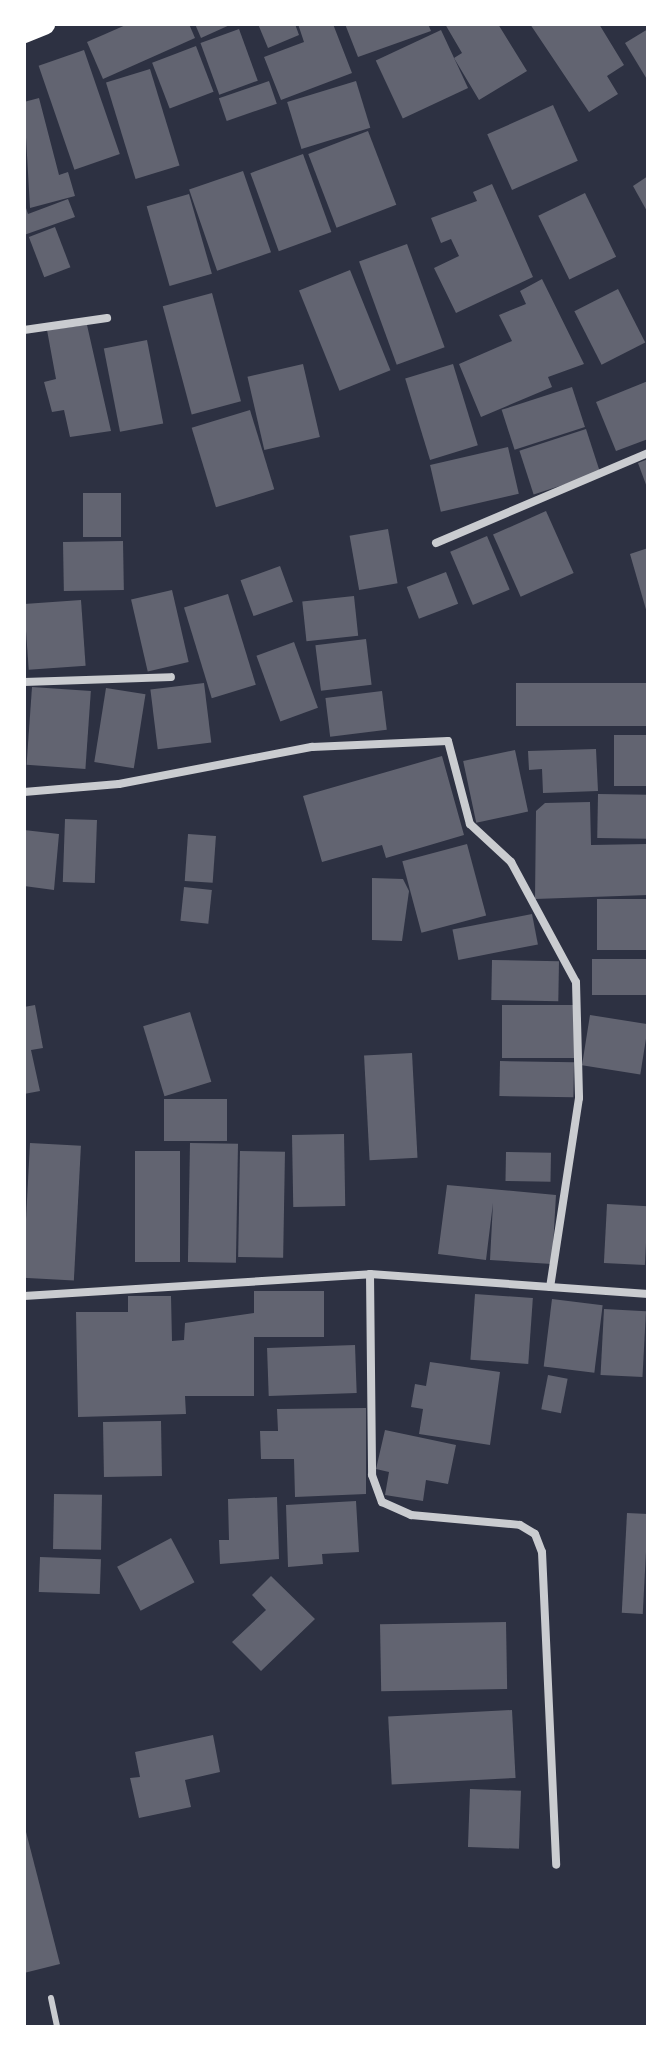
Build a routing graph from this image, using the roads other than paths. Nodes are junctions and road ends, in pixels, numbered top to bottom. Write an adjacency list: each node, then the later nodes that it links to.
1 (44, 24): 2 (highway)
2 (24, 32)
3 (107, 318): 4 (street)
4 (24, 330)
5 (648, 453): 6 (street)
6 (436, 543)
7 (171, 677): 8 (street)
8 (24, 682)
9 (24, 792): 11 (street)
10 (370, 1274): 11 (street); 13 (street); 14 (street)
11 (550, 1287): 12 (street)
12 (648, 1294)
13 (24, 1296)
14 (556, 1865)
15 (51, 1998): 16 (lane)
16 (57, 2027)

